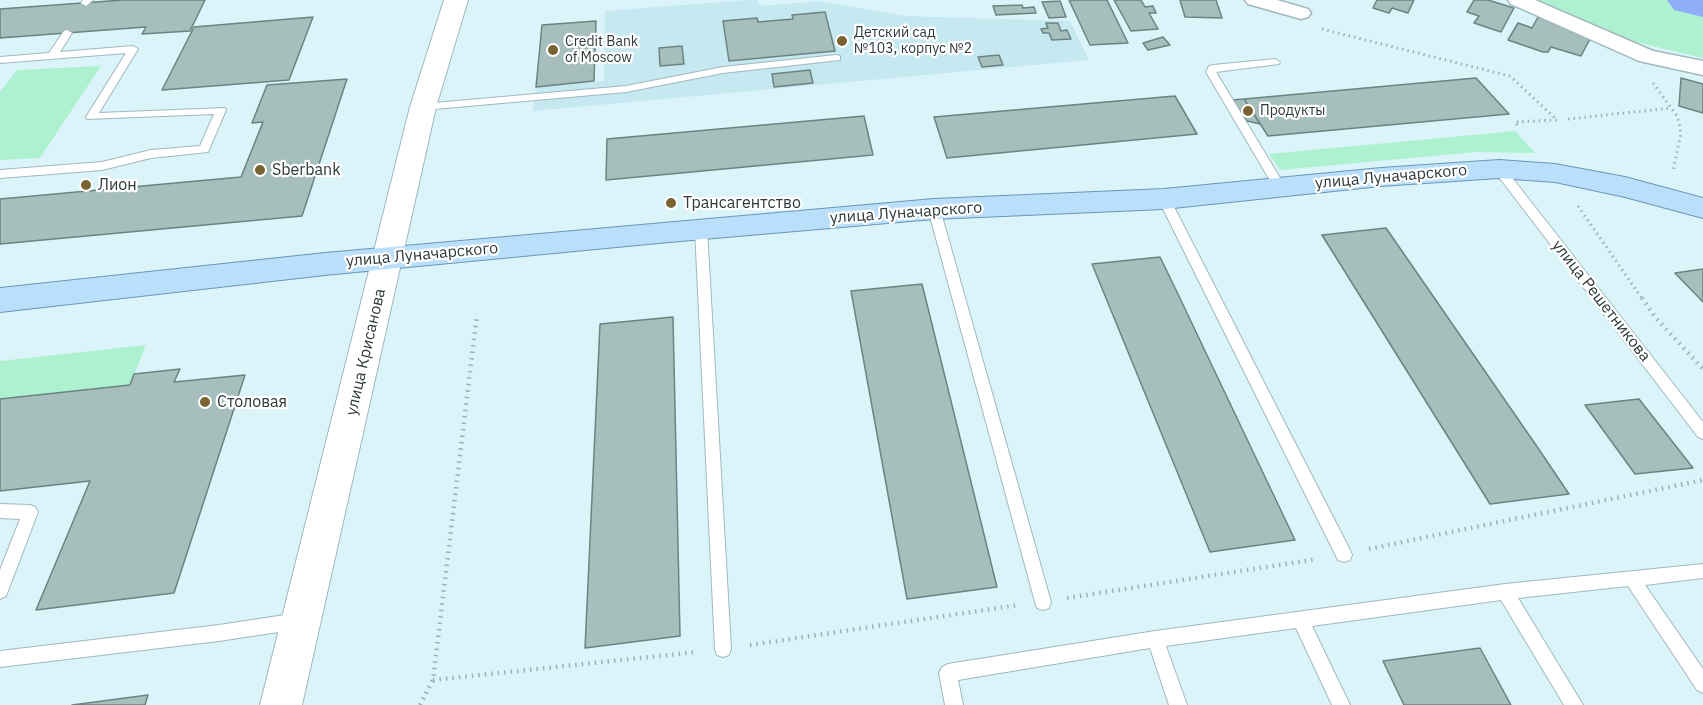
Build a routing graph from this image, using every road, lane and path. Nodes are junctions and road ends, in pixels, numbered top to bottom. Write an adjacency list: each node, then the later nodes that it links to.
1 (456, 0): 13 (main road, улица Крисанова)
2 (1255, 0): 4 (street)
3 (1518, 0): 8 (street)
4 (1302, 13)
5 (1316, 27): 16 (path)
6 (67, 33): 7 (lane)
7 (53, 56): 10 (lane); 19 (lane)
8 (1647, 56): 12 (street); 14 (path)
9 (836, 58): 13 (lane)
10 (0, 60)
11 (1275, 62): 20 (lane)
12 (1703, 68)
13 (423, 107): 26 (main road, улица Крисанова)
14 (1671, 108): 15 (path); 18 (path)
15 (1568, 119)
16 (1519, 127)
17 (1499, 169): 20 (main road, улица Луначарского); 23 (main road, улица Луначарского); 30 (lane, улица Решетникова)
18 (1672, 173)
19 (0, 174)
20 (1279, 186): 21 (main road, улица Луначарского)
21 (1164, 199): 24 (main road, улица Луначарского); 33 (lane)
22 (1576, 203): 29 (path)
23 (1703, 208)
24 (934, 209): 25 (main road, улица Луначарского); 38 (lane)
25 (701, 229): 26 (main road, улица Луначарского); 42 (lane)
26 (388, 259): 27 (main road, улица Луначарского); 39 (main road, улица Крисанова)
27 (0, 300)
28 (477, 314): 44 (path)
29 (1703, 369)
30 (1703, 433)
31 (1703, 480): 33 (path)
32 (0, 511): 36 (lane)
33 (1344, 555): 38 (path)
34 (1703, 571): 35 (lane)
35 (1631, 577): 37 (lane); 45 (lane)
36 (0, 591)
37 (1505, 592): 40 (lane); 51 (lane)
38 (1043, 602): 42 (path)
39 (302, 620): 43 (lane); 46 (main road, улица Крисанова)
40 (1302, 620): 41 (lane); 50 (lane)
41 (1155, 639): 48 (lane); 49 (lane)
42 (723, 649): 44 (path)
43 (0, 659)
44 (433, 680): 47 (path)
45 (1703, 684)
46 (281, 705)
47 (420, 705)
48 (954, 705)
49 (1178, 705)
50 (1341, 705)
51 (1574, 705)

